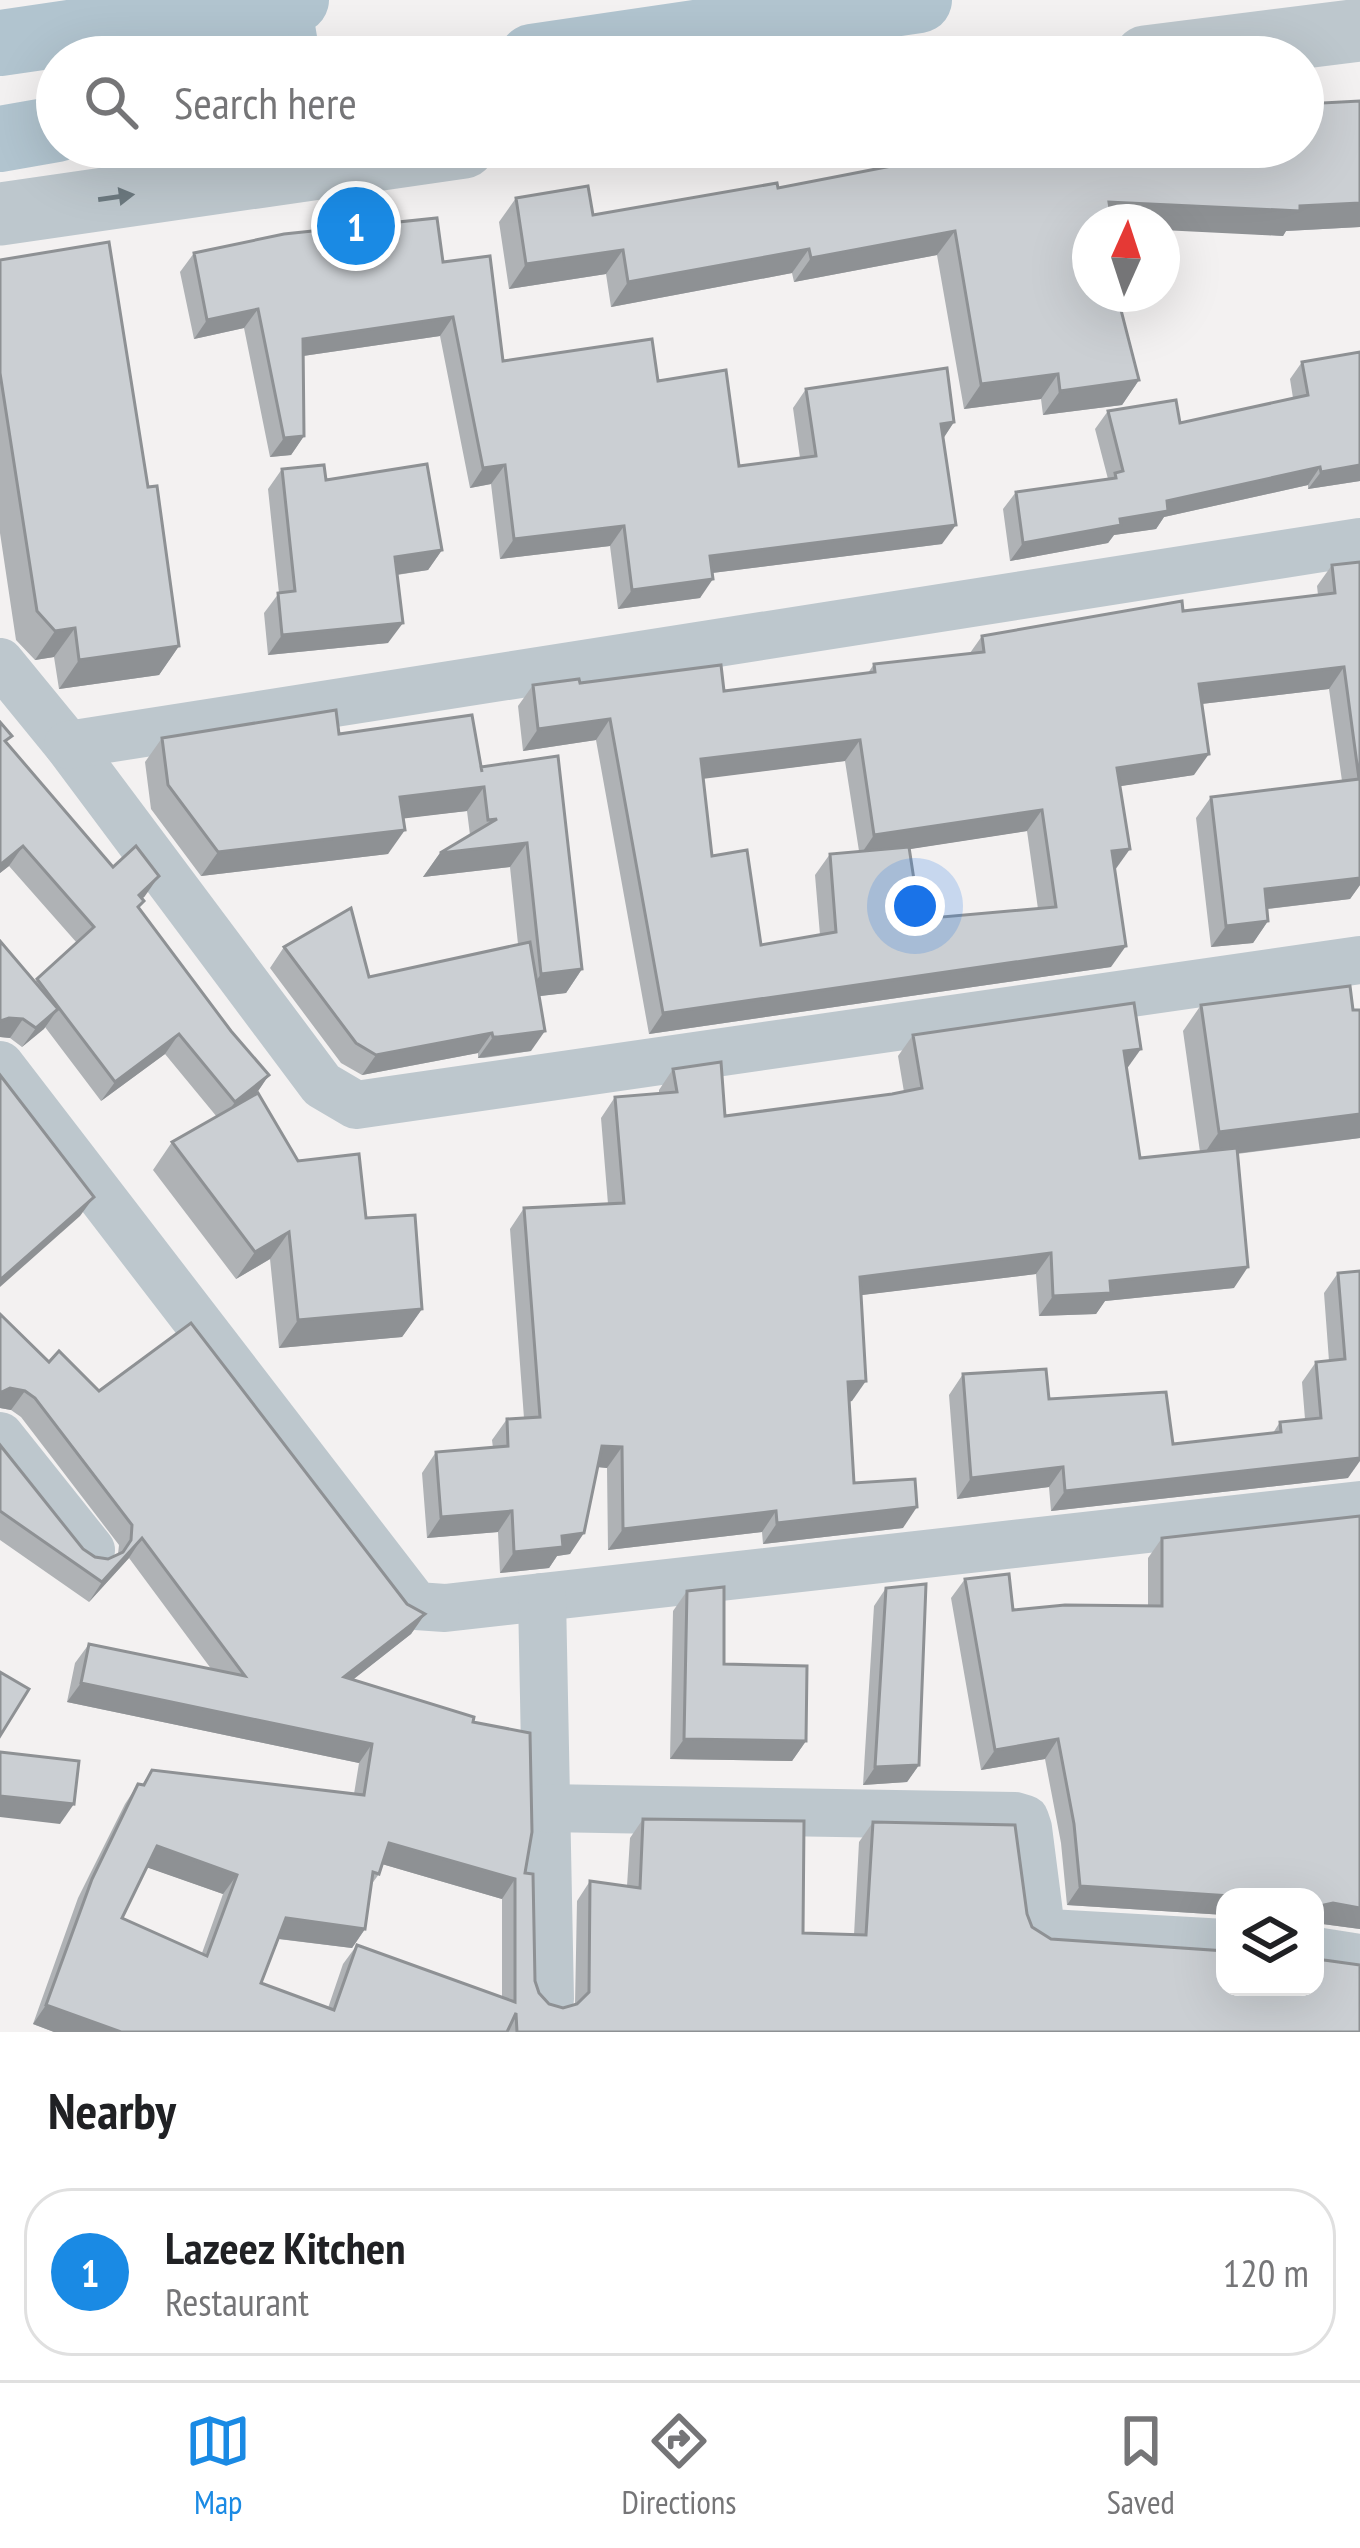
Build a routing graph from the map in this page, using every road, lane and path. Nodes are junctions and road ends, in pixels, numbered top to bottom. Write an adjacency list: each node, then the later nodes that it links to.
1 (919, 0): 5 (main road)
2 (287, 20): 4 (main road)
3 (1360, 30): 6 (street)
4 (87, 36)
5 (675, 36)
6 (1312, 36)
7 (36, 40): 8 (main road)
8 (0, 43)
9 (36, 133): 10 (main road)
10 (0, 139)
11 (319, 168): 12 (street, one-way to 11)
12 (0, 214)
13 (1360, 542): 15 (street)
14 (0, 662): 15 (street)
15 (68, 745): 16 (street)
16 (1360, 960)
17 (0, 1065): 21 (street)
18 (0, 1436): 20 (street)
19 (1360, 1505): 21 (street)
20 (91, 1550)
21 (542, 1597): 22 (street)
22 (544, 1808): 23 (street); 26 (street)
23 (1216, 1943)
24 (1324, 1952): 25 (street)
25 (1360, 1958)
26 (550, 1999)

